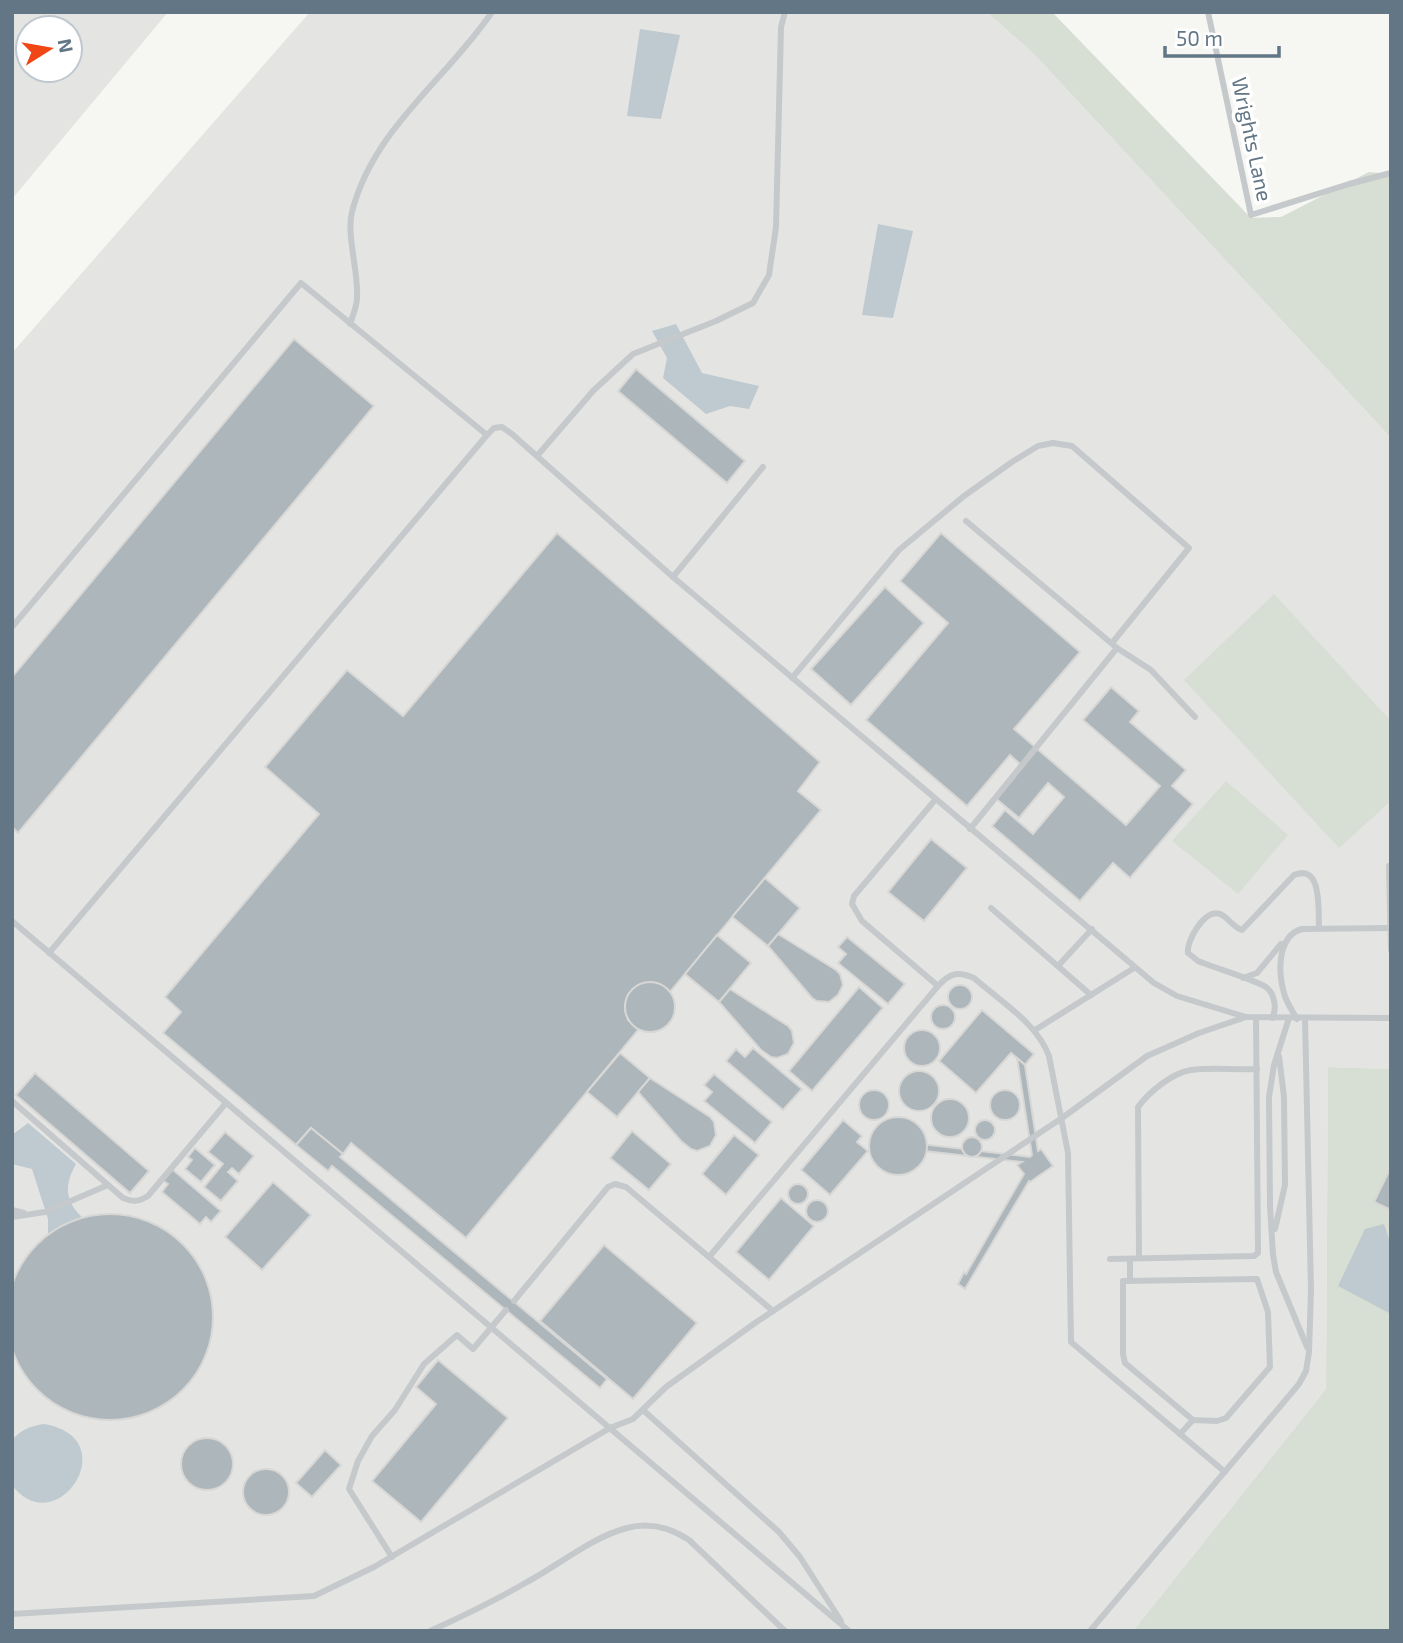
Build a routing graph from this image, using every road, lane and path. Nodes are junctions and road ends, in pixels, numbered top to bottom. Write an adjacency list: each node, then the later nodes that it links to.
1 (492, 12): 5 (lane)
2 (785, 12): 7 (lane)
3 (1208, 12): 4 (lane, Wrights Lane)
4 (1391, 173)
5 (350, 324): 6 (lane); 11 (lane)
6 (487, 435): 7 (lane); 25 (lane)
7 (537, 456): 10 (lane)
8 (763, 467): 10 (lane)
9 (966, 521): 12 (lane)
10 (673, 577): 13 (lane)
11 (12, 627)
12 (1114, 645): 13 (lane); 14 (lane); 16 (lane)
13 (792, 678): 15 (lane)
14 (1195, 717)
15 (935, 800): 16 (lane); 29 (lane)
16 (970, 829): 22 (lane)
17 (1389, 866): 21 (lane)
18 (990, 908): 26 (lane)
19 (12, 921): 25 (lane)
20 (1319, 928): 21 (lane); 23 (lane); 28 (lane)
21 (1390, 928): 24 (lane)
22 (1092, 929): 26 (lane); 27 (lane)
23 (1284, 940): 28 (lane); 35 (lane)
24 (1391, 950)
25 (49, 953): 40 (lane)
26 (1058, 966): 30 (lane)
27 (1135, 968): 30 (lane); 31 (lane)
28 (1242, 978): 33 (lane)
29 (938, 986): 36 (lane); 47 (lane)
30 (1091, 995): 36 (lane)
31 (1246, 1017): 32 (lane); 41 (lane)
32 (1256, 1018): 33 (lane); 38 (lane)
33 (1272, 1018): 35 (lane)
34 (1391, 1018): 35 (lane)
35 (1297, 1019): 37 (lane); 56 (lane)
36 (1035, 1030): 41 (lane)
37 (1279, 1051): 46 (lane); 46 (lane)
38 (1257, 1069): 48 (lane); 48 (lane)
39 (12, 1101): 42 (lane)
40 (226, 1103): 42 (lane); 55 (lane)
41 (1062, 1118): 54 (lane); 60 (lane)
42 (108, 1185): 44 (lane)
43 (12, 1210): 44 (lane)
44 (29, 1214): 45 (lane)
45 (12, 1217)
46 (1273, 1255): 56 (lane)
47 (709, 1258): 52 (lane); 54 (lane)
48 (1139, 1258): 50 (lane)
49 (1110, 1259): 50 (lane)
50 (1130, 1259): 51 (lane)
51 (1130, 1281): 58 (lane); 58 (lane)
52 (514, 1301)
53 (506, 1310): 55 (lane)
54 (773, 1311): 57 (lane)
55 (492, 1328): 59 (lane); 62 (lane)
56 (1309, 1352): 61 (lane)
57 (643, 1410): 59 (lane); 64 (lane)
58 (1193, 1420): 60 (lane)
59 (610, 1428): 62 (lane); 64 (lane)
60 (1180, 1434): 61 (lane)
61 (1225, 1472): 67 (lane)
62 (392, 1557): 63 (lane)
63 (12, 1614)
64 (848, 1630)
65 (430, 1631): 66 (lane)
66 (785, 1631)
67 (1090, 1631)

